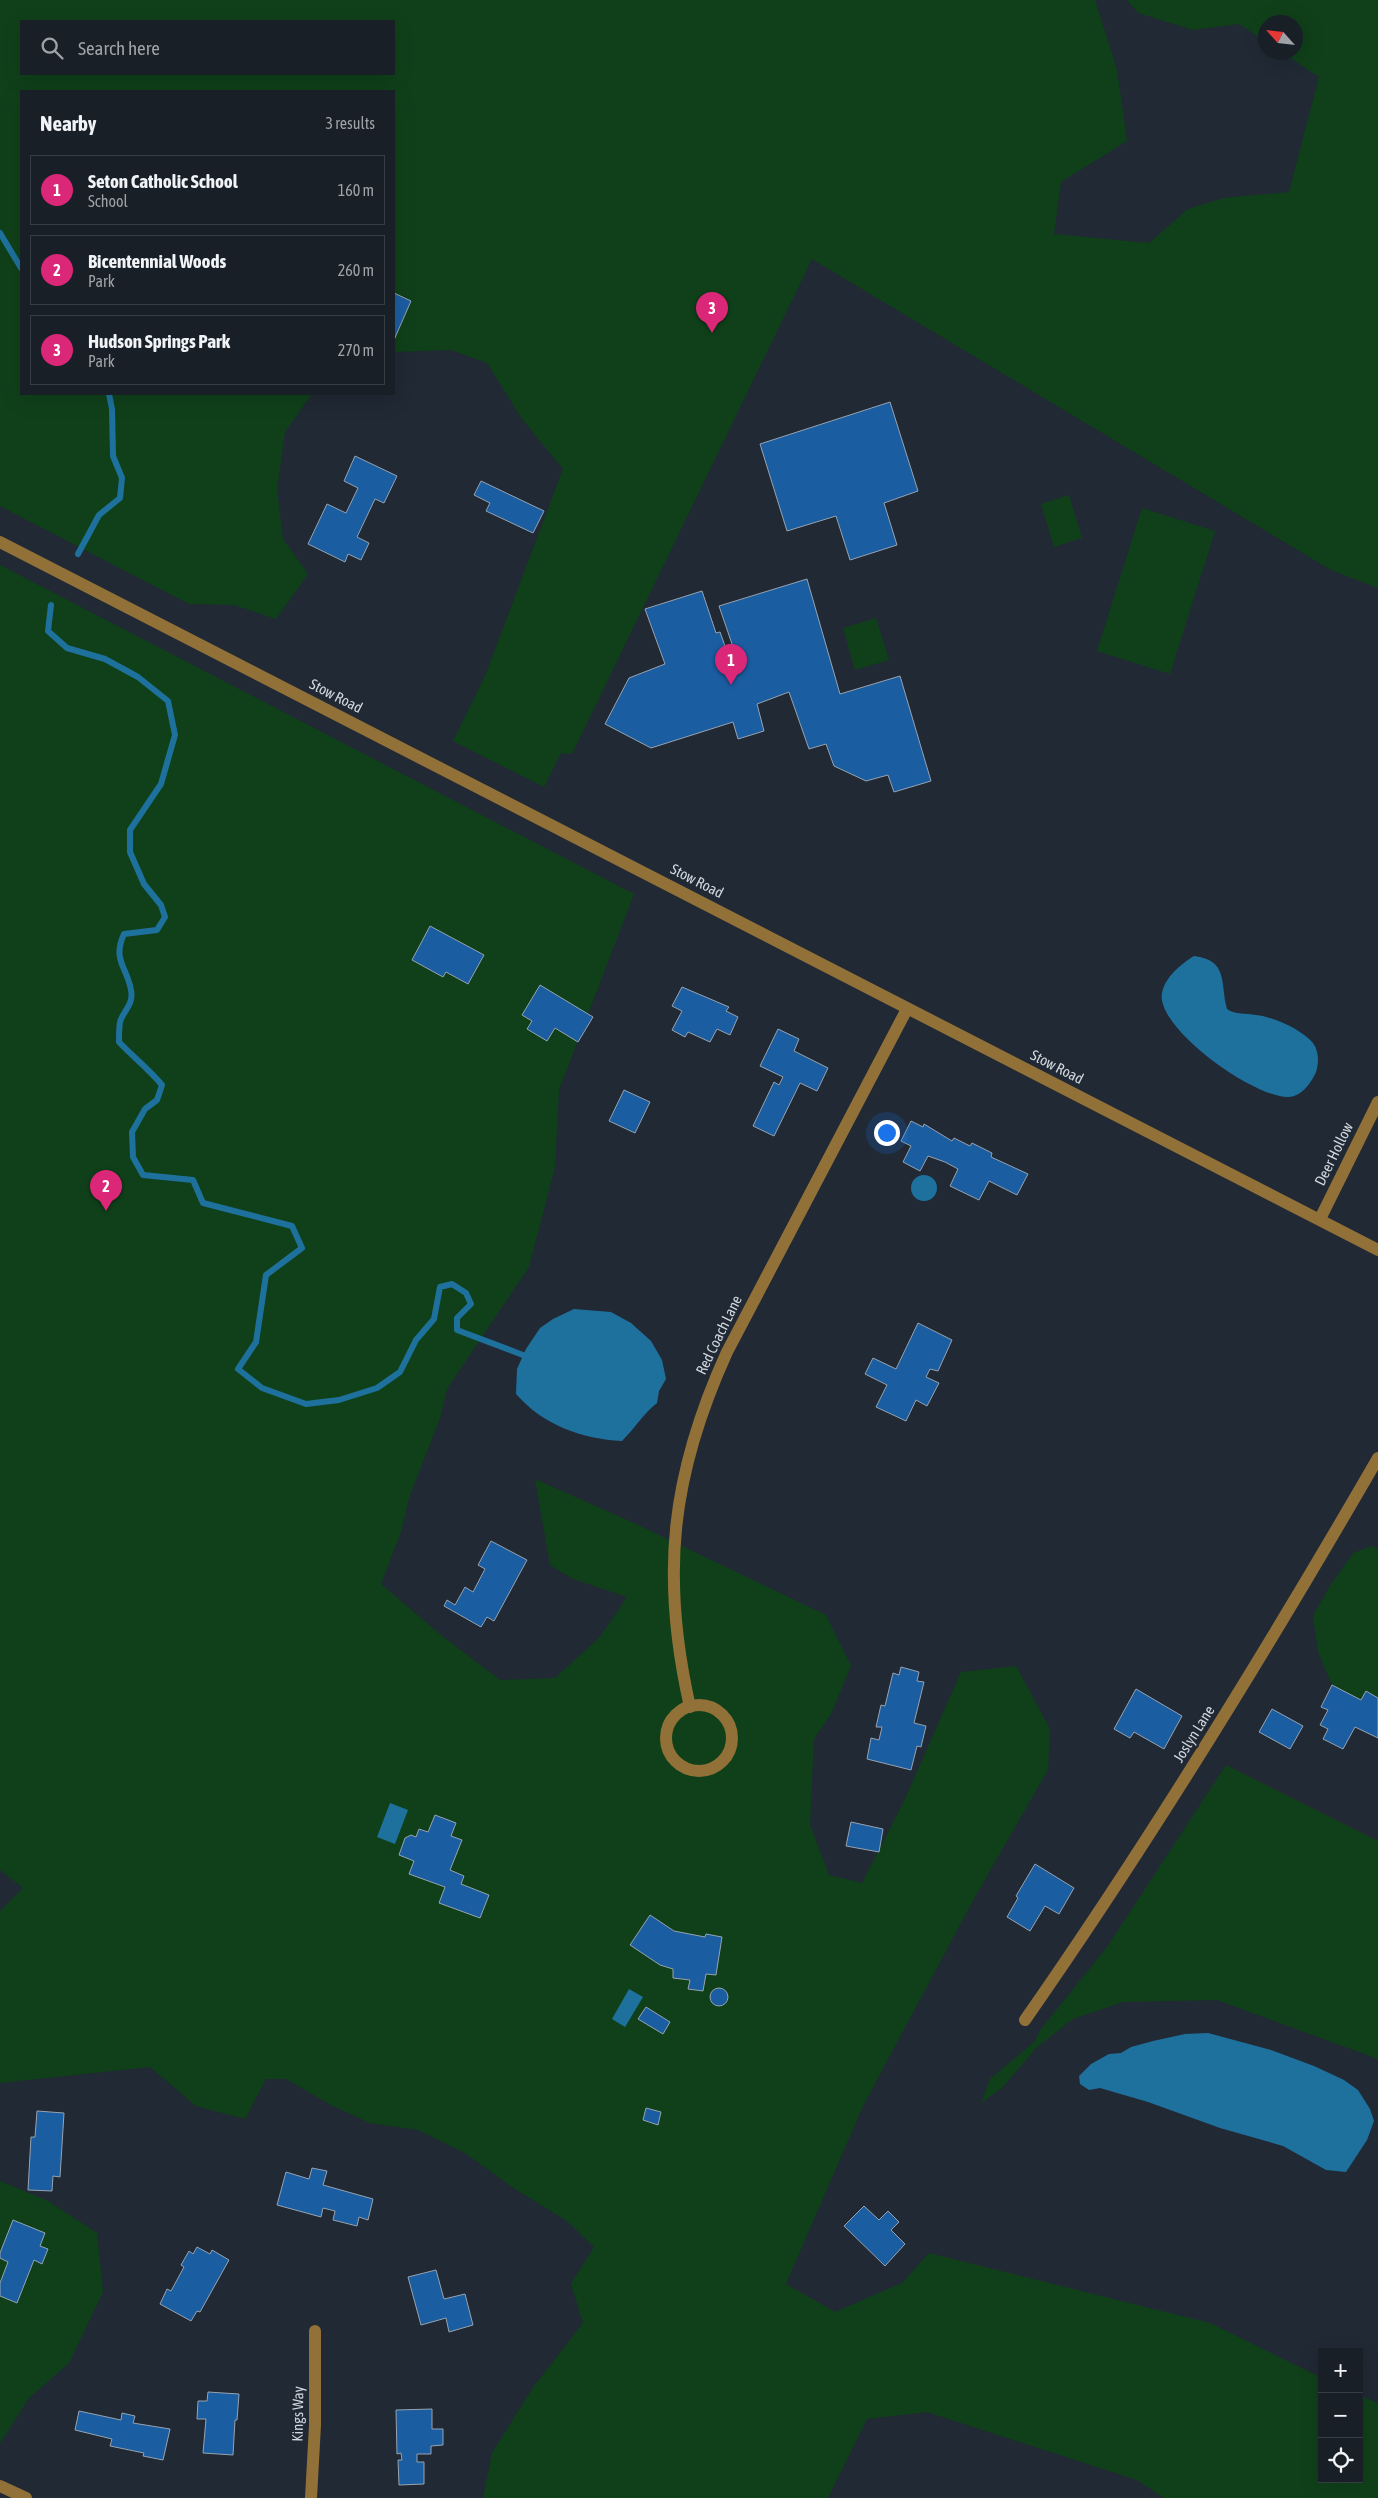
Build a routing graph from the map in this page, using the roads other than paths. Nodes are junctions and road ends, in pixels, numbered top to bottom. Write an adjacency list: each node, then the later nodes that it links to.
1 (0, 542): 2 (street, Stow Road)
2 (908, 1009): 4 (street, Stow Road); 7 (street, Red Coach Lane)
3 (1378, 1102): 4 (street, Deer Hollow)
4 (1320, 1220): 5 (street, Stow Road)
5 (1378, 1250)
6 (1378, 1458): 8 (street, Joslyn Lane)
7 (690, 1707): 7 (street)
8 (1025, 2020)
9 (315, 2331): 12 (street, Kings Way)
10 (0, 2486): 11 (street)
11 (26, 2498)
12 (311, 2498)

